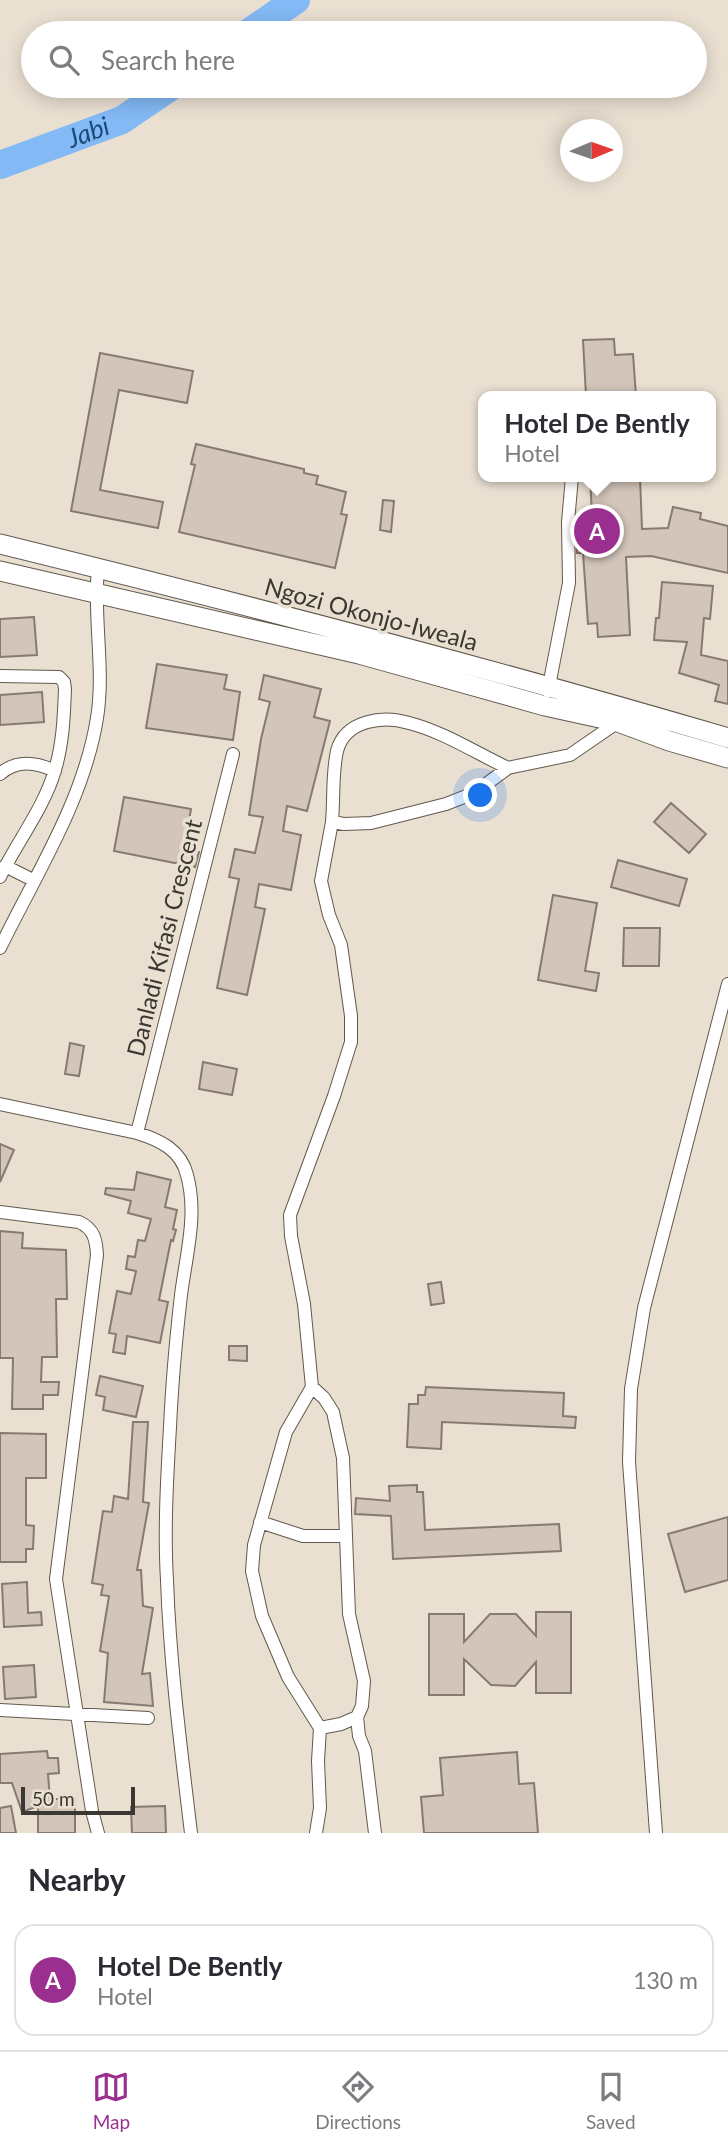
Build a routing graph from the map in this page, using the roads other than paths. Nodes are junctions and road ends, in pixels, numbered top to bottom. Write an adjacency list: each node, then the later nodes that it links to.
1 (572, 482): 7 (street)
2 (0, 544): 3 (street, Ngozi Okonjo-Iweala)
3 (98, 568): 5 (street); 7 (street, Ngozi Okonjo-Iweala)
4 (0, 571): 5 (street, Ngozi Okonjo-Iweala)
5 (96, 593): 7 (street, Ngozi Okonjo-Iweala); 17 (street)
6 (0, 676): 13 (street)
7 (547, 696): 8 (street, Ngozi Okonjo-Iweala); 9 (street, Ngozi Okonjo-Iweala)
8 (618, 722): 11 (street, Ngozi Okonjo-Iweala); 12 (street)
9 (728, 738)
10 (233, 754): 21 (street, Danladi Kifasi Crescent)
11 (728, 758)
12 (508, 768): 15 (street); 15 (street)
13 (55, 771): 14 (street); 16 (street)
14 (0, 774)
15 (332, 822): 23 (street)
16 (3, 872): 17 (street)
17 (33, 880): 18 (street)
18 (0, 948)
19 (728, 984): 35 (street)
20 (0, 1104): 21 (street)
21 (137, 1133): 32 (street)
22 (0, 1212): 27 (street)
23 (312, 1387): 24 (street); 25 (street)
24 (260, 1522): 25 (street); 30 (street)
25 (346, 1536): 28 (street)
26 (0, 1710): 27 (street)
27 (78, 1714): 29 (street); 31 (street)
28 (357, 1717): 30 (street); 34 (street)
29 (148, 1718)
30 (320, 1728): 33 (street)
31 (98, 1833)
32 (191, 1833)
33 (316, 1833)
34 (375, 1833)
35 (656, 1833)

